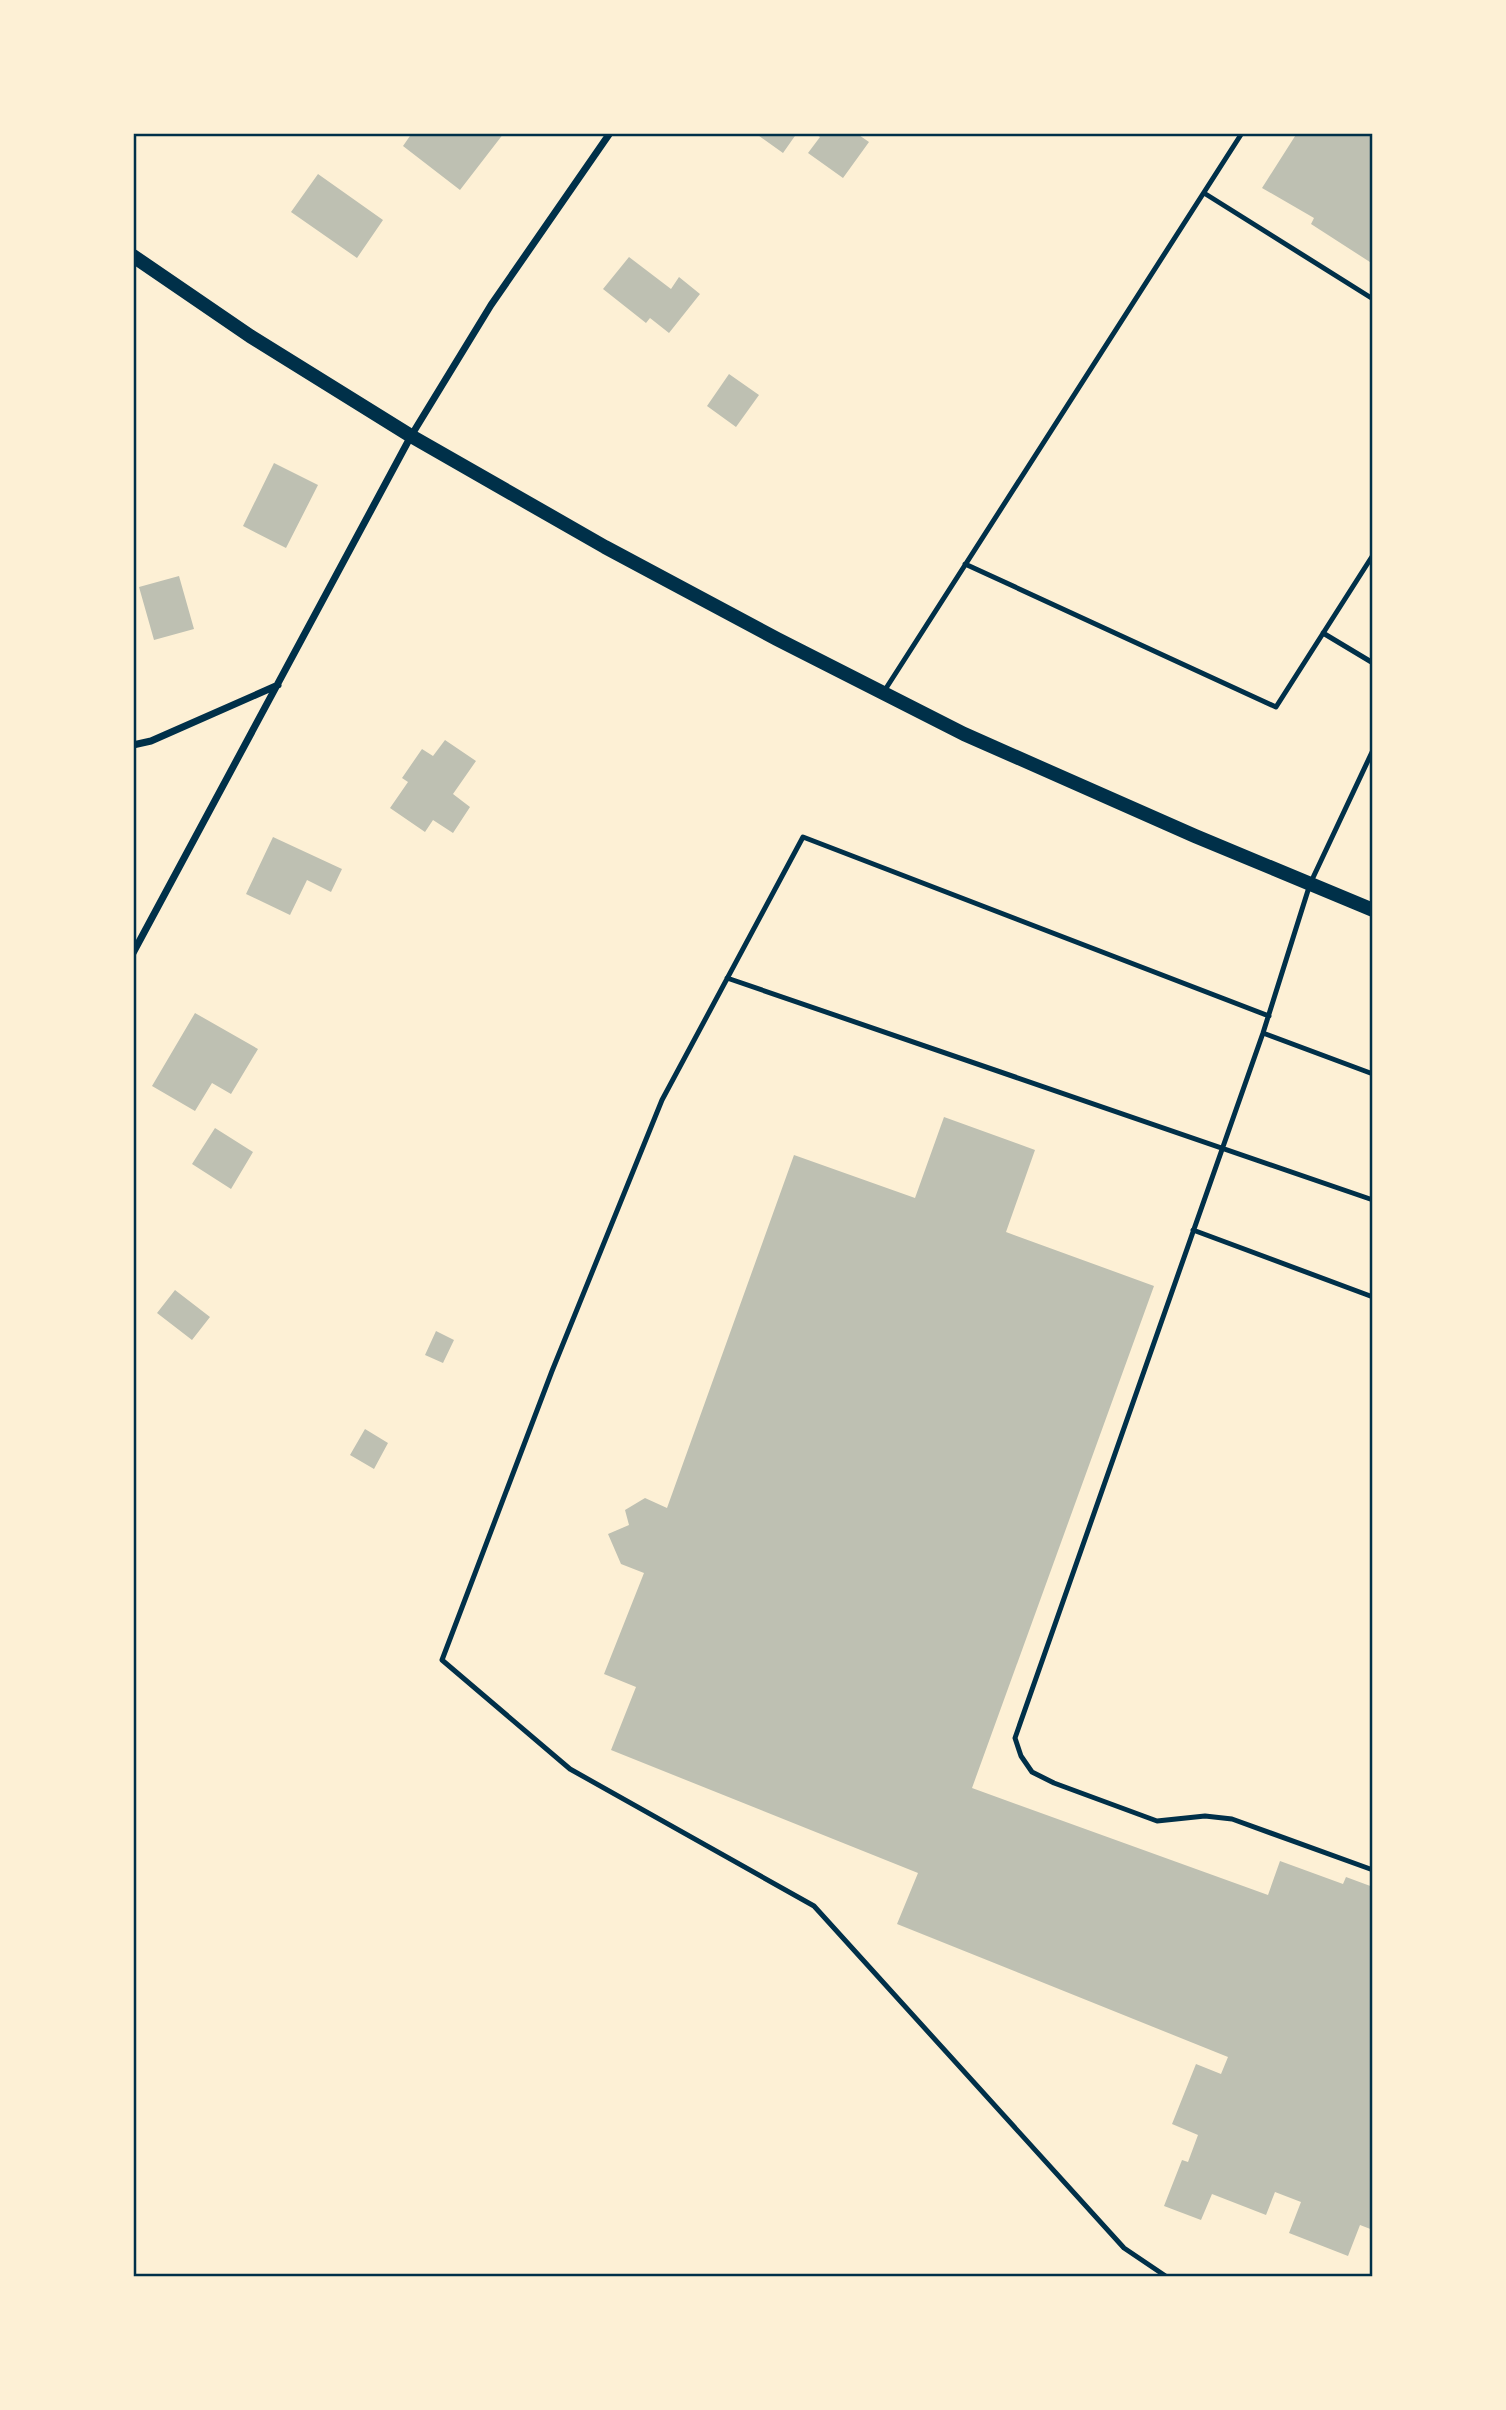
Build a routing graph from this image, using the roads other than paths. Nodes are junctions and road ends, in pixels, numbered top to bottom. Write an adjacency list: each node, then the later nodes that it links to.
1 (610, 133): 6 (street)
2 (1242, 133): 3 (lane)
3 (1204, 193): 5 (lane); 8 (lane)
4 (133, 256): 6 (main road)
5 (1373, 299)
6 (411, 436): 11 (street); 12 (main road)
7 (1373, 555): 9 (lane)
8 (965, 564): 9 (lane); 12 (lane)
9 (1323, 633): 10 (lane)
10 (1373, 663)
11 (279, 684): 13 (street); 17 (street)
12 (883, 693): 15 (main road)
13 (133, 745)
14 (1373, 750): 15 (lane)
15 (1310, 884): 16 (main road); 19 (lane)
16 (1373, 910)
17 (133, 953)
18 (727, 978): 19 (lane); 22 (lane); 27 (lane)
19 (1269, 1016): 20 (lane)
20 (1263, 1033): 21 (lane); 22 (lane)
21 (1373, 1074)
22 (1223, 1147): 23 (lane); 24 (lane)
23 (1373, 1200)
24 (1193, 1230): 25 (lane); 26 (lane)
25 (1373, 1297)
26 (1373, 1870)
27 (1167, 2277)

